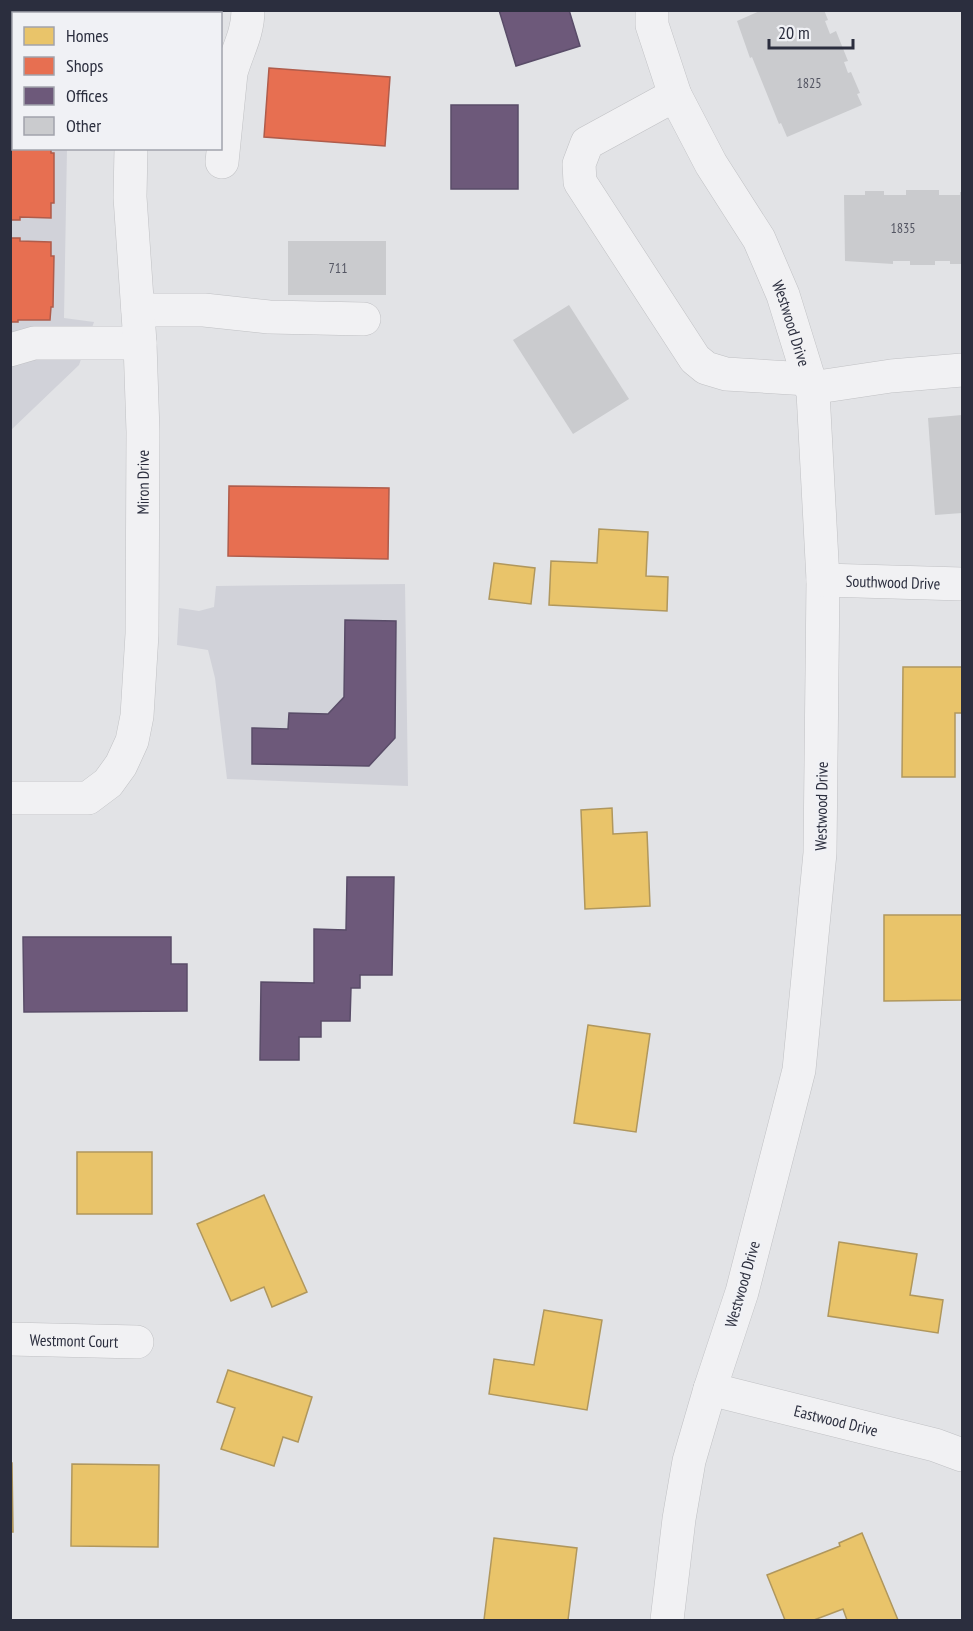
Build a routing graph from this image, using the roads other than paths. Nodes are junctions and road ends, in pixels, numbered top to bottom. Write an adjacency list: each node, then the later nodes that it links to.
1 (248, 10): 3 (street)
2 (652, 10): 4 (street, Westwood Drive)
3 (231, 45): 6 (street)
4 (675, 95): 12 (street, Westwood Drive); 12 (street)
5 (131, 150): 7 (street, Miron Drive)
6 (222, 162)
7 (138, 310): 8 (street); 9 (street, Miron Drive)
8 (364, 319)
9 (140, 344): 10 (street); 15 (street, Miron Drive)
10 (10, 350)
11 (963, 370): 12 (street)
12 (810, 383): 13 (street, Westwood Drive)
13 (823, 580): 14 (street, Southwood Drive); 18 (street, Westwood Drive)
14 (963, 584)
15 (10, 798)
16 (10, 1339): 17 (street, Westmont Court)
17 (137, 1342)
18 (710, 1389): 19 (street, Eastwood Drive); 20 (street, Westwood Drive)
19 (963, 1455)
20 (667, 1620)

